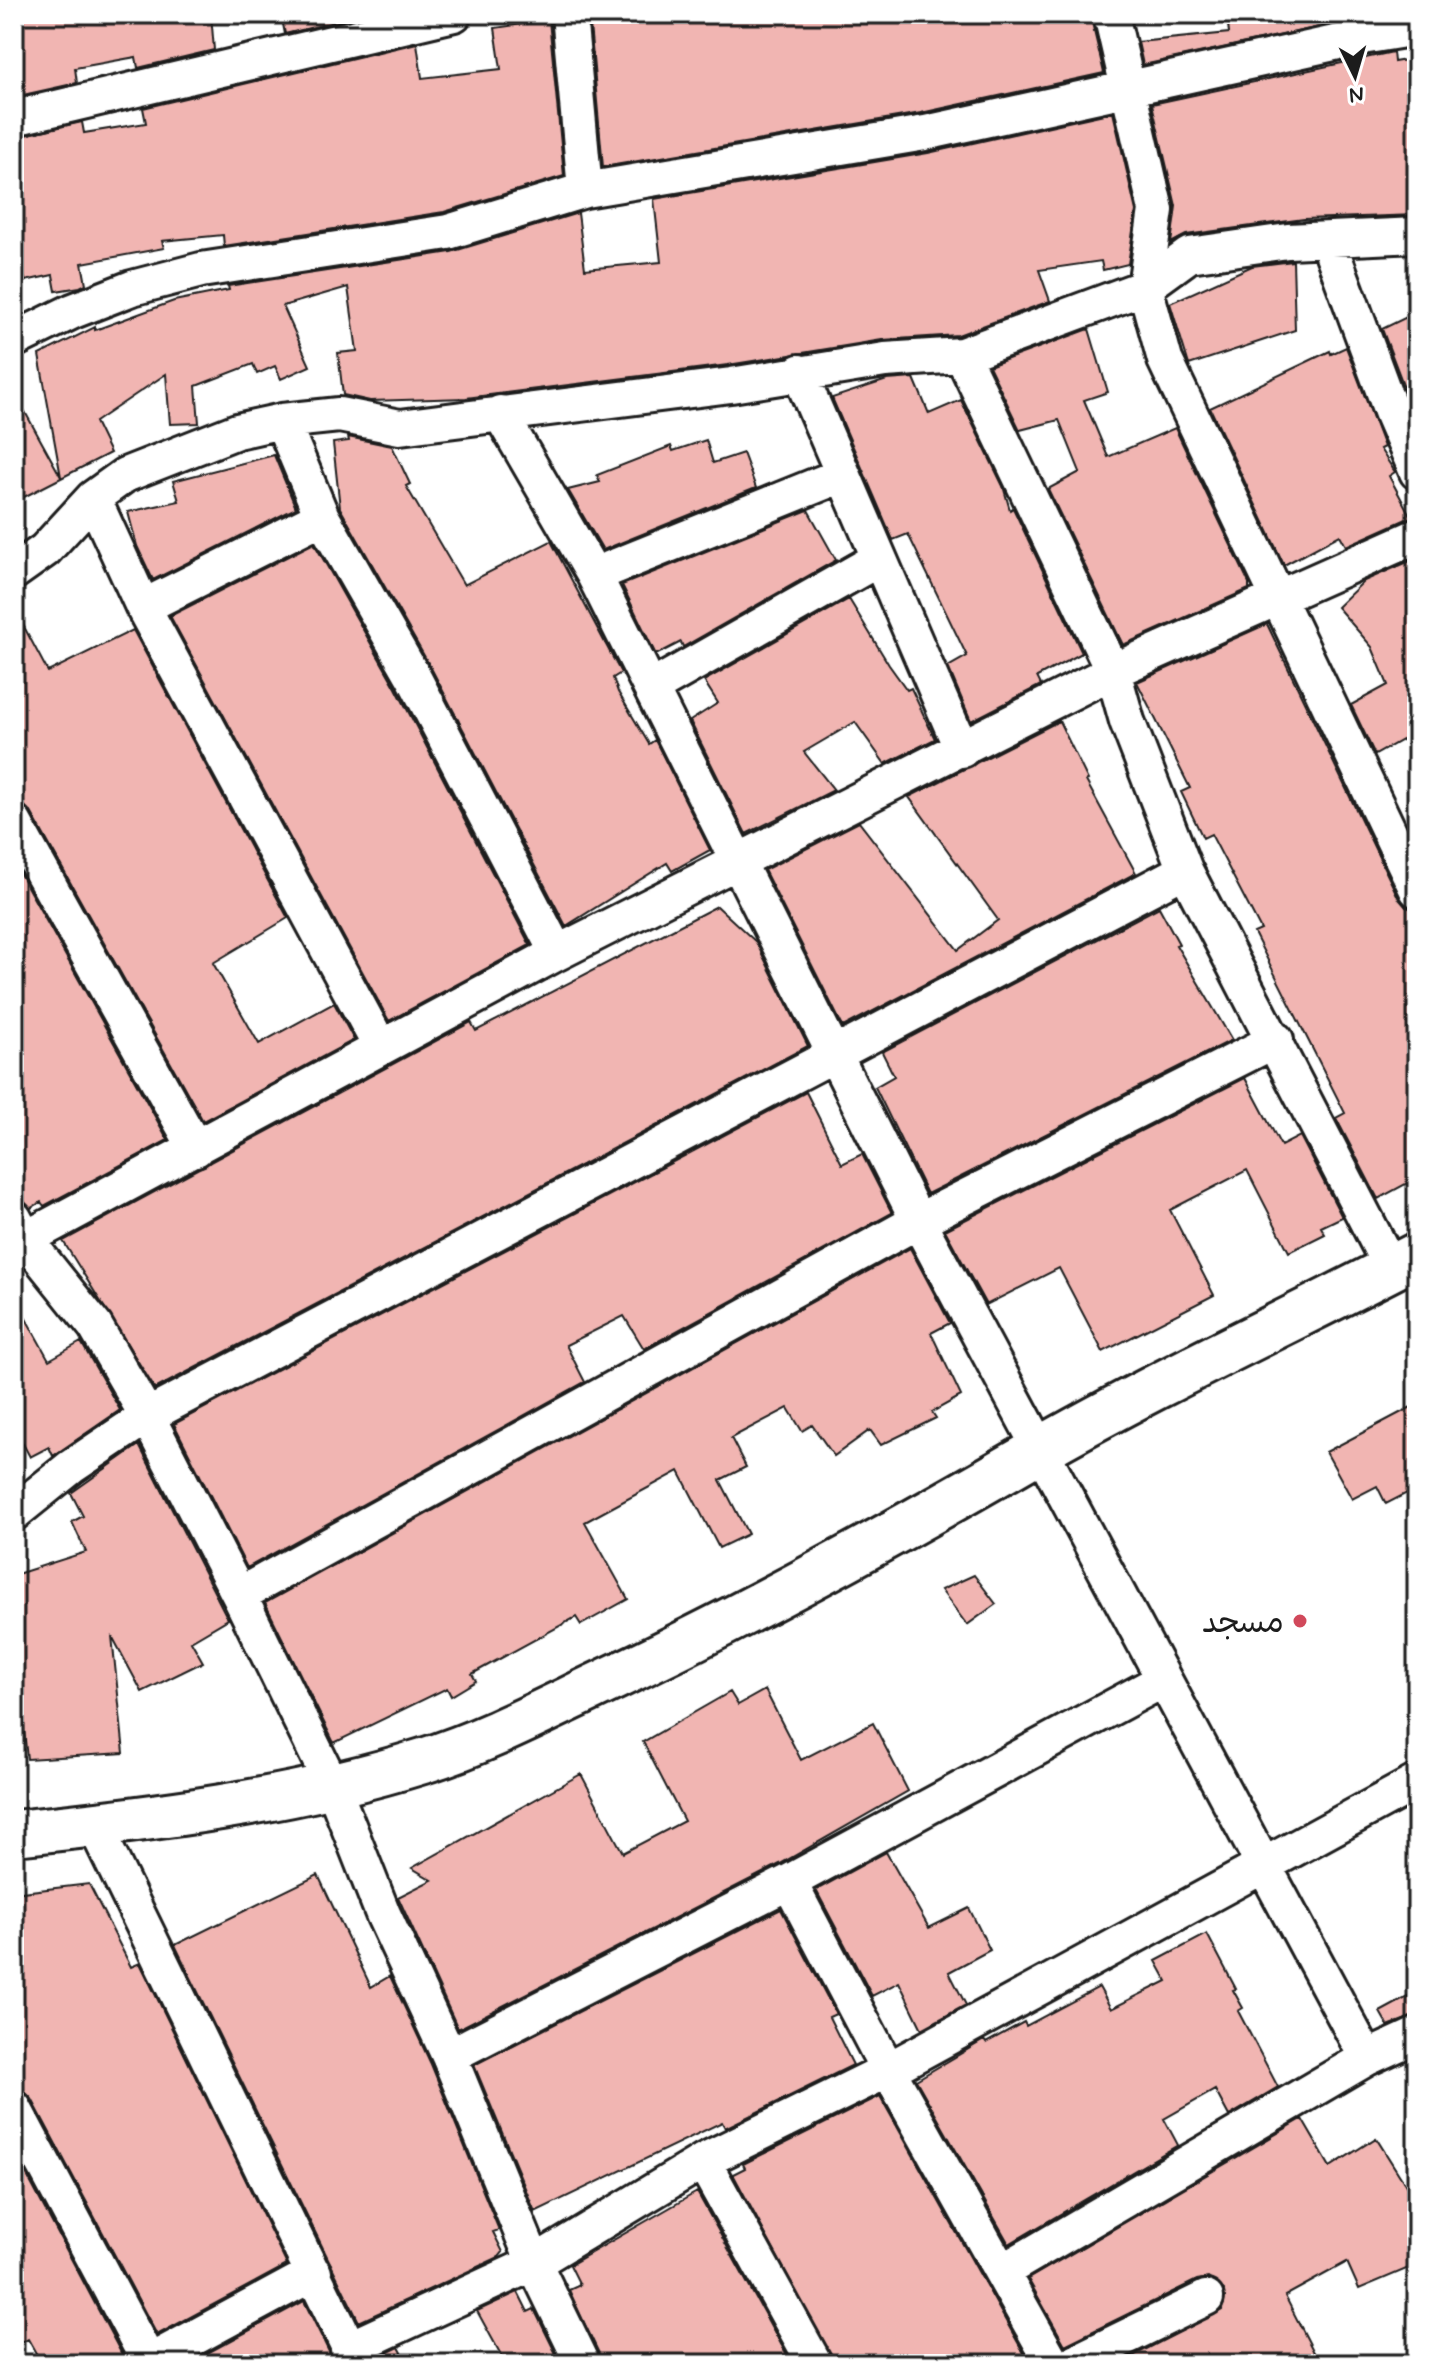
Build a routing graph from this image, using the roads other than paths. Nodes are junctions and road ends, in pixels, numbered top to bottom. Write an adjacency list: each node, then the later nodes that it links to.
1 (454, 14): 7 (street)
2 (569, 14): 8 (street)
3 (1111, 14): 6 (street)
4 (1358, 26): 5 (street); 6 (street)
5 (1417, 28)
6 (1130, 88): 8 (street); 11 (street)
7 (14, 118)
8 (585, 190): 12 (street)
9 (1417, 235): 10 (street)
10 (1328, 241): 11 (street); 17 (street)
11 (1145, 287): 13 (street); 25 (street)
12 (14, 340)
13 (962, 355): 14 (street); 27 (street)
14 (799, 372): 15 (street); 18 (street)
15 (500, 413): 16 (street); 24 (street)
16 (282, 421): 19 (street); 20 (street)
17 (1417, 472)
18 (842, 475): 22 (street); 24 (street)
19 (93, 498): 23 (street); 26 (street)
20 (322, 517): 26 (street); 34 (street)
21 (1417, 536): 25 (street)
22 (877, 560): 28 (street); 29 (street)
23 (14, 572)
24 (594, 575): 28 (street)
25 (1278, 600): 27 (street); 33 (street)
26 (143, 607): 36 (street)
27 (1113, 671): 29 (street); 32 (street)
28 (651, 688): 31 (street)
29 (962, 750): 31 (street)
30 (14, 822): 38 (street)
31 (738, 861): 34 (street); 37 (street)
32 (1185, 870): 35 (street); 37 (street)
33 (1417, 890)
34 (557, 953): 36 (street)
35 (1276, 1040): 39 (street); 41 (street)
36 (380, 1046): 38 (street)
37 (833, 1054): 39 (street); 42 (street)
38 (196, 1149): 40 (street)
39 (918, 1221): 43 (street); 45 (street)
40 (18, 1234): 42 (street)
41 (1404, 1262): 43 (main road)
42 (147, 1416): 44 (street); 45 (street)
43 (1039, 1450): 46 (street); 48 (main road)
44 (14, 1513)
45 (239, 1595): 48 (street)
46 (1163, 1680): 51 (street); 52 (street)
47 (1417, 1782): 51 (street)
48 (333, 1787): 49 (main road); 54 (street)
49 (94, 1824): 50 (main road); 61 (street)
50 (14, 1833)
51 (1264, 1863): 55 (street); 56 (street)
52 (789, 1882): 54 (street); 56 (street)
53 (1417, 2035): 55 (street)
54 (449, 2056): 59 (street)
55 (1367, 2058): 60 (street)
56 (888, 2070): 58 (street); 60 (street)
57 (14, 2108): 64 (street)
58 (703, 2161): 59 (street); 66 (street)
59 (534, 2263): 63 (street); 65 (street)
60 (1003, 2271): 67 (street)
61 (314, 2273): 63 (street); 64 (street)
62 (1206, 2298): 68 (street)
63 (352, 2356)
64 (149, 2363)
65 (583, 2364)
66 (815, 2364)
67 (1053, 2364)
68 (1071, 2364)

